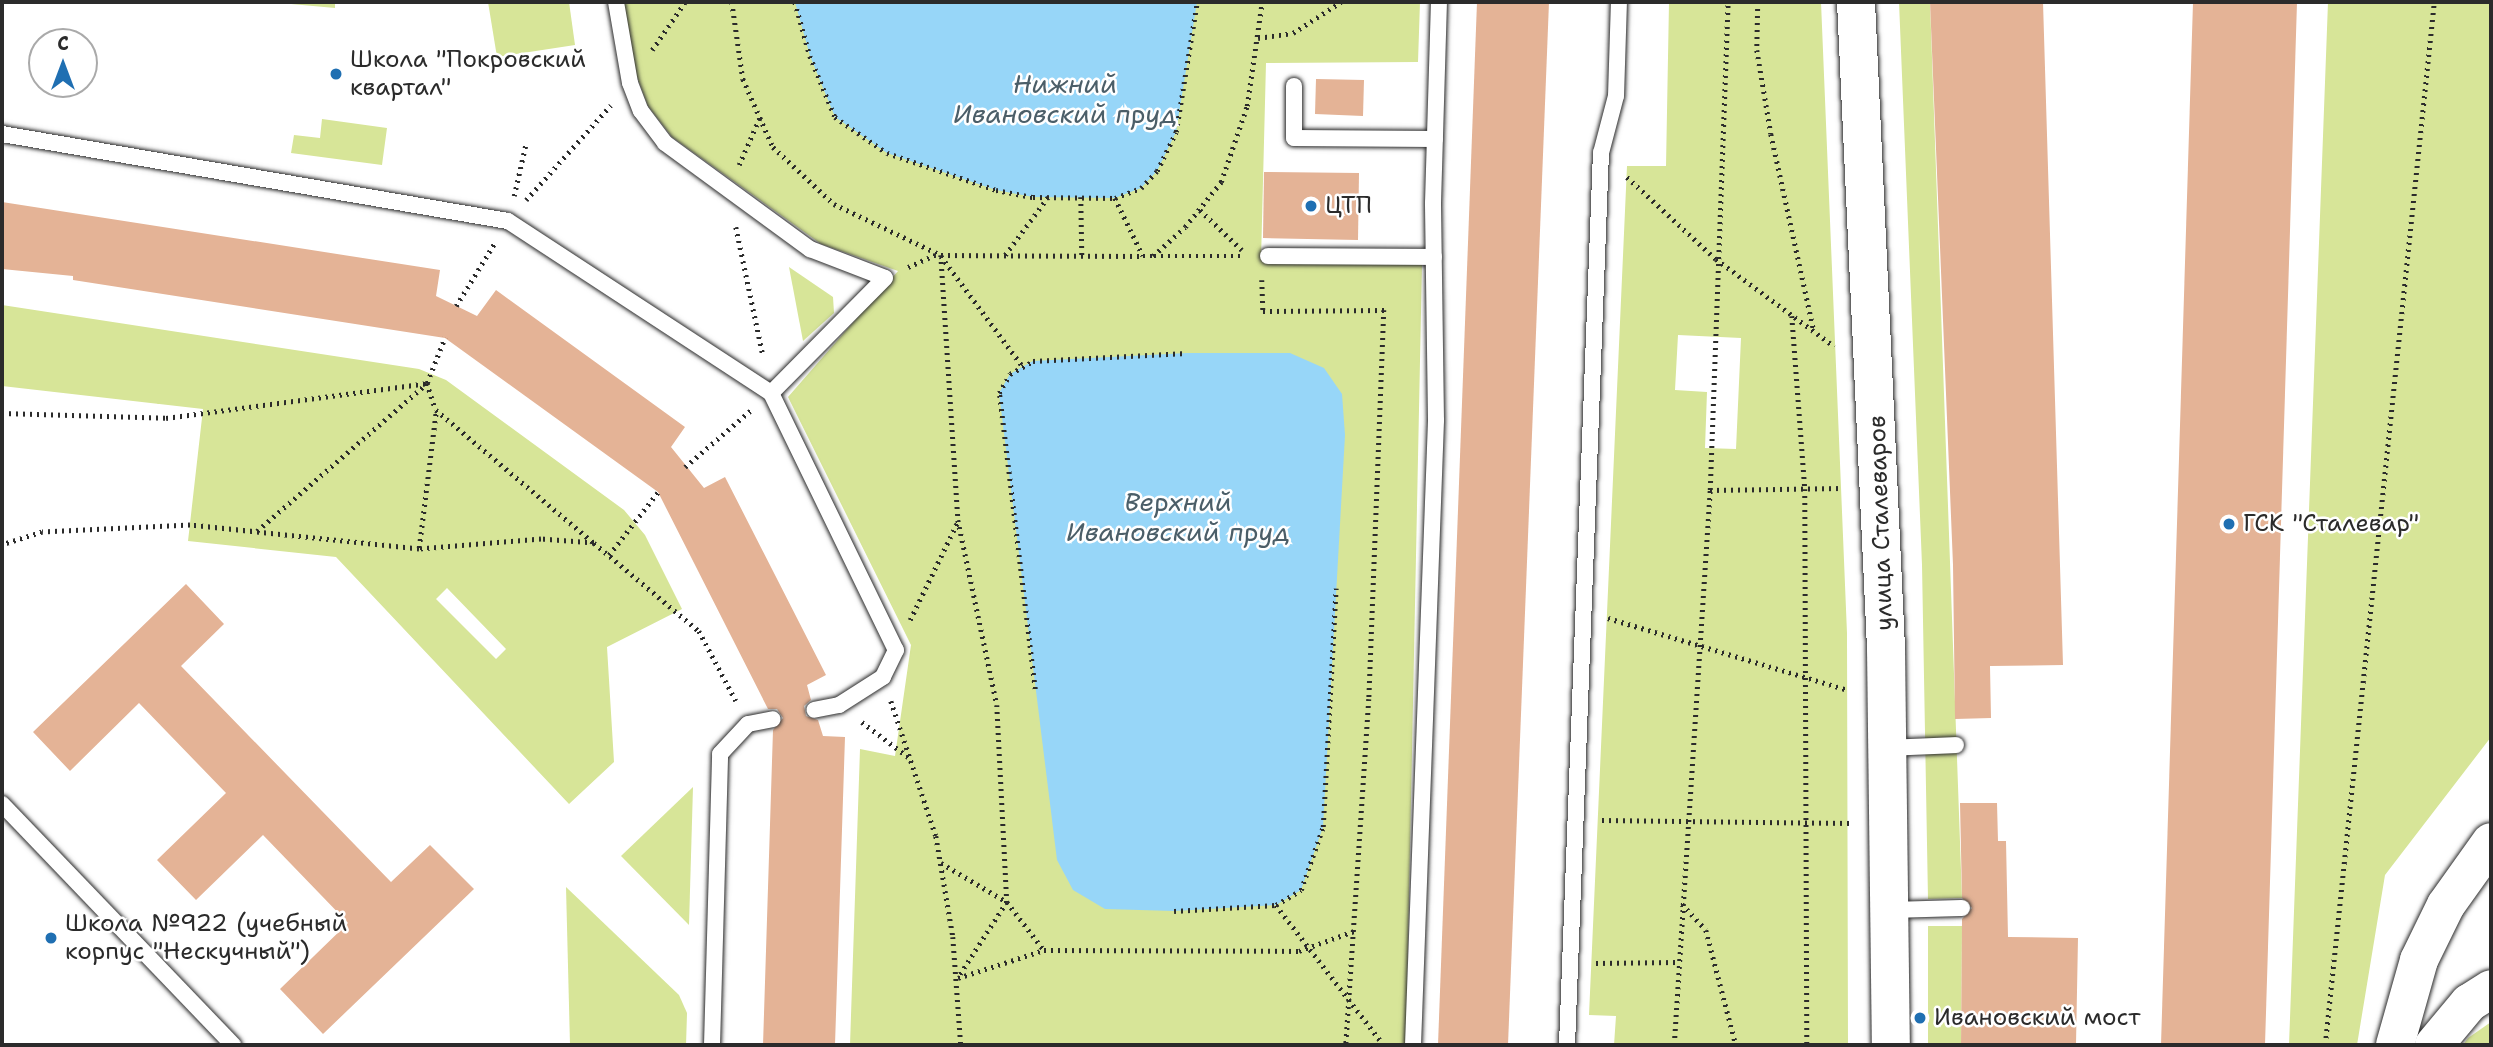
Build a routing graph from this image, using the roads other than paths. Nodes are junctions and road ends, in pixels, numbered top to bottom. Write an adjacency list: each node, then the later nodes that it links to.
1 (616, 2): 10 (lane)
2 (1439, 2): 7 (lane)
3 (1619, 2): 23 (lane)
4 (1856, 2): 14 (main road, улица Сталеваров)
5 (1294, 86): 7 (lane)
6 (2, 134): 10 (lane)
7 (1435, 139): 9 (lane)
8 (1268, 256): 9 (lane)
9 (1434, 257): 22 (lane)
10 (771, 393): 11 (lane)
11 (814, 710)
12 (773, 719): 21 (lane)
13 (1956, 745): 14 (lane)
14 (1888, 748): 18 (main road, улица Сталеваров)
15 (2, 804): 20 (lane)
16 (2491, 842): 25 (main road)
17 (1962, 908): 18 (lane)
18 (1890, 910): 24 (main road, улица Сталеваров)
19 (2491, 989): 26 (main road)
20 (233, 1045)
21 (712, 1045)
22 (1413, 1045)
23 (1567, 1045)
24 (1891, 1045)
25 (2395, 1045)
26 (2434, 1045)

